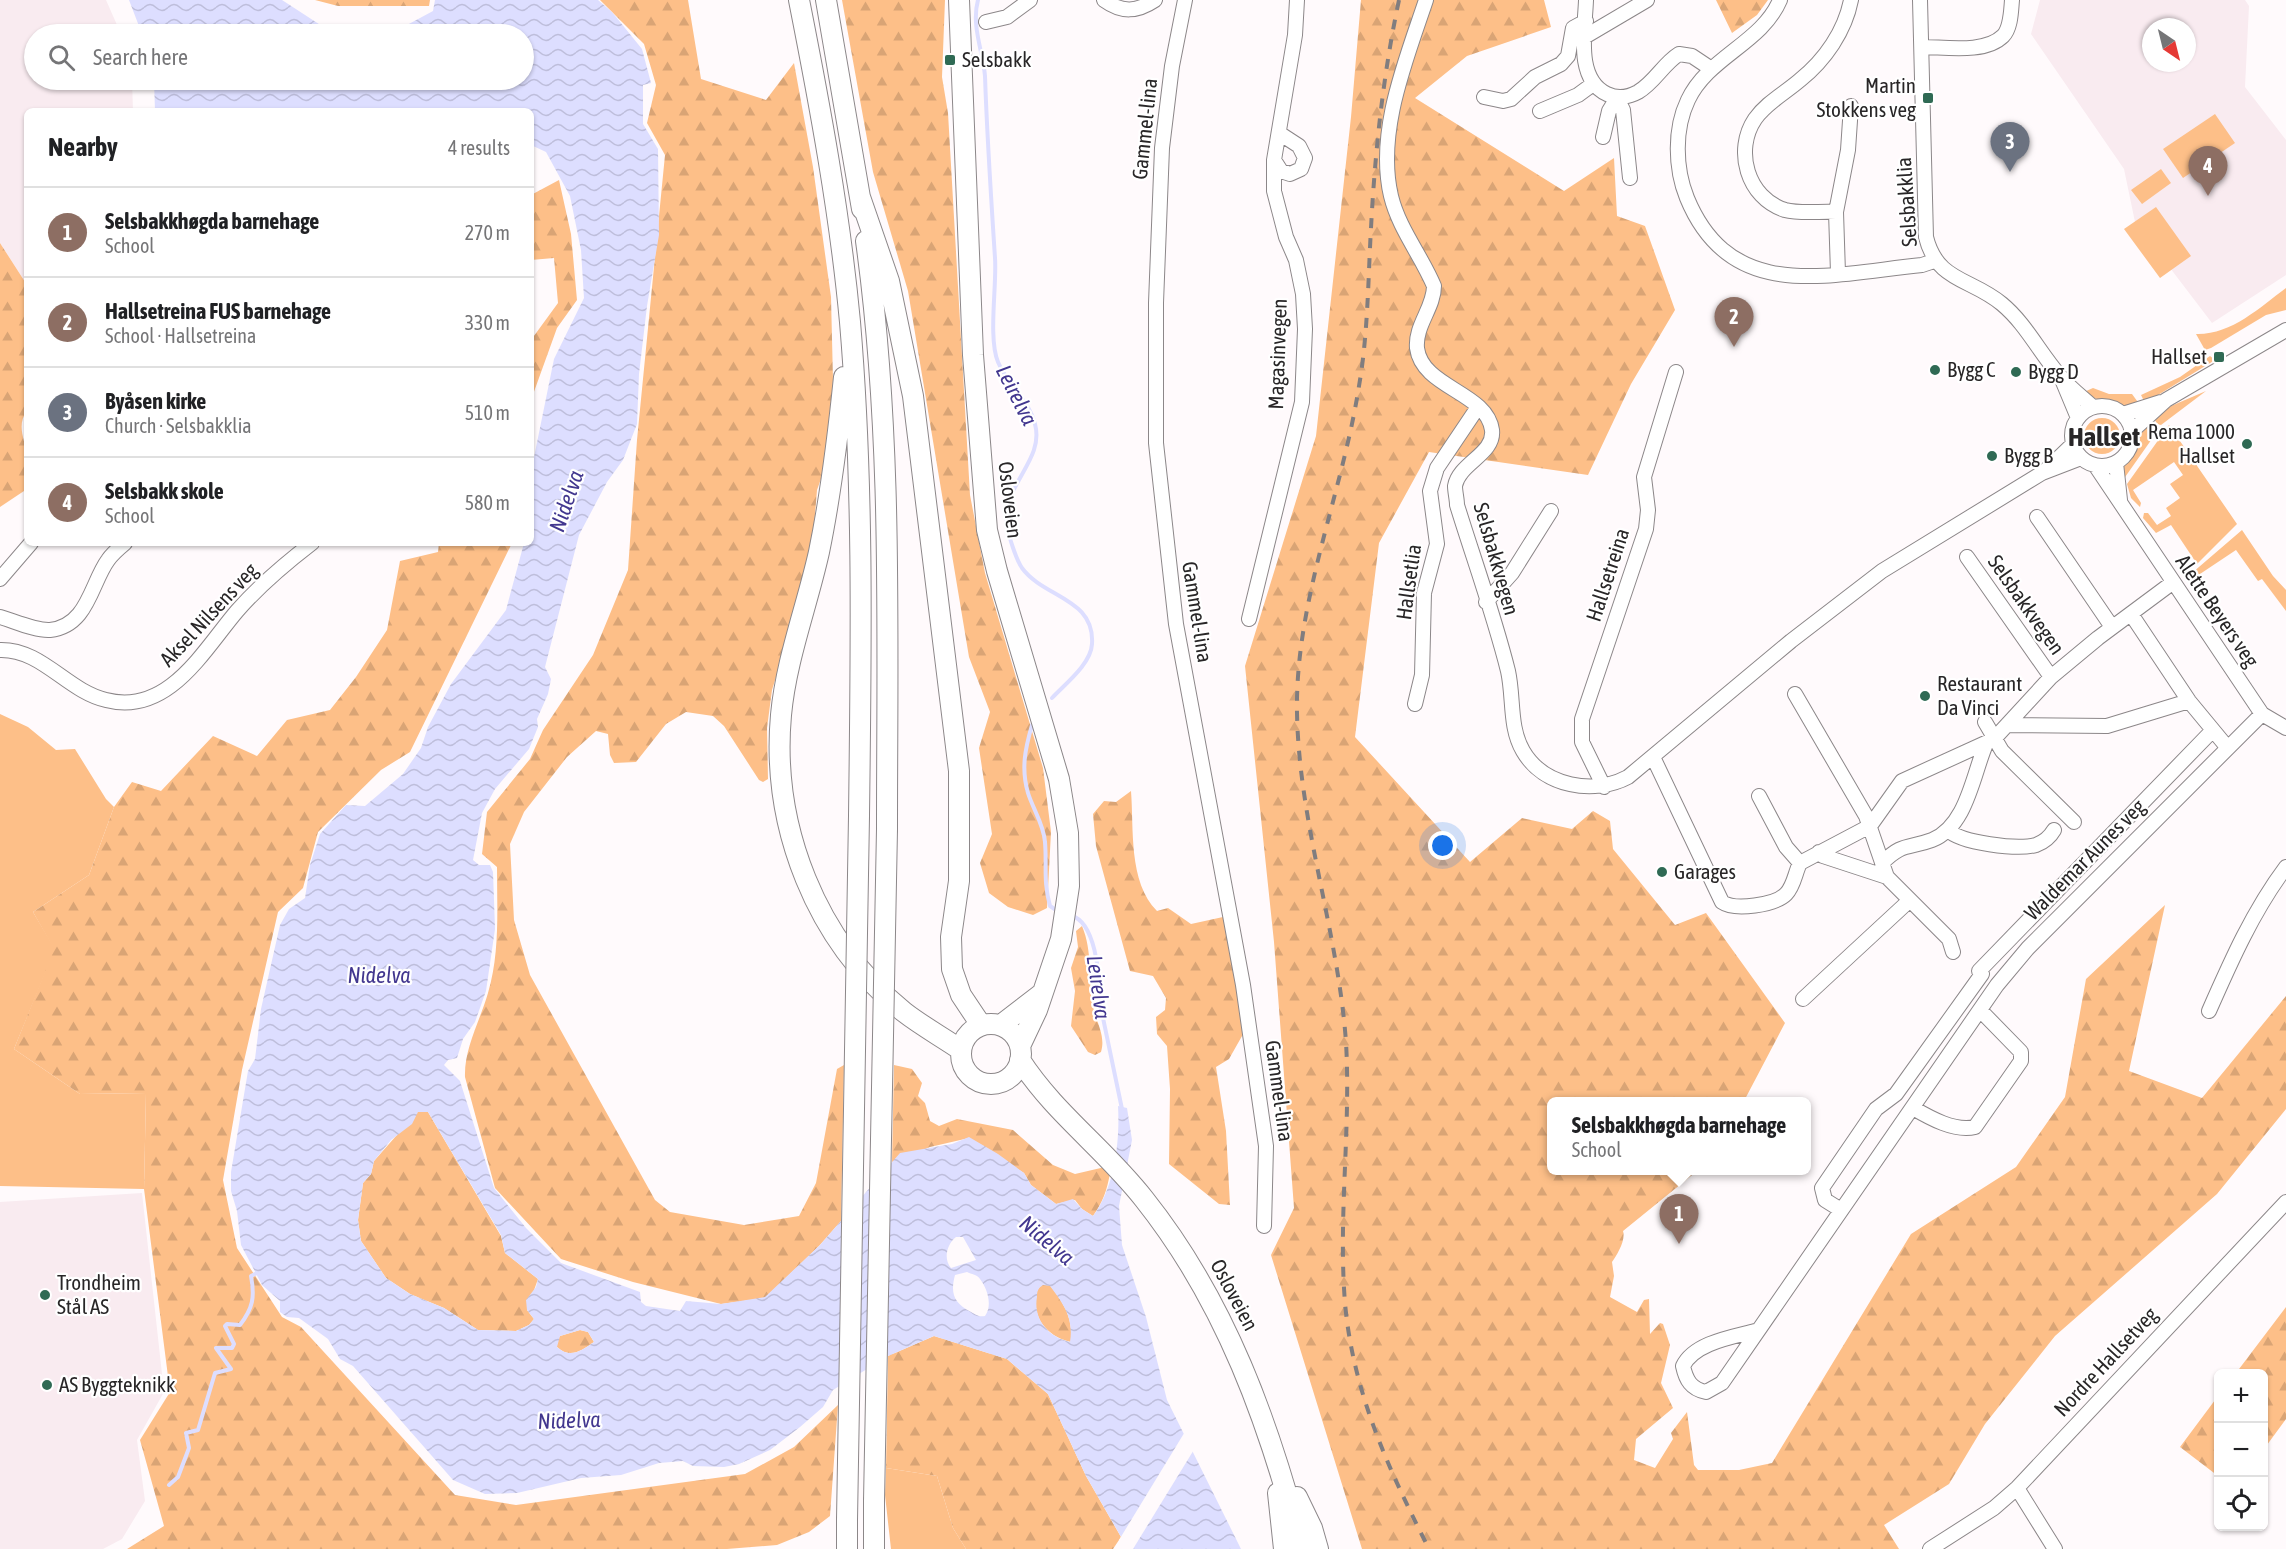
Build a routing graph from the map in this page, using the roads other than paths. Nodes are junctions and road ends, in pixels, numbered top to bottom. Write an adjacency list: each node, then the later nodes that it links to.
1 (799, 0): 34 (highway)
2 (826, 0): 30 (highway)
3 (959, 0): 90 (highway, Osloveien)
4 (1030, 0): 17 (street)
5 (1104, 0): 6 (street)
6 (1155, 0)
7 (1185, 0): 103 (street, Gammel-lina)
8 (1297, 0): 26 (street, Magasinvegen)
9 (1426, 0): 39 (street, Selsbakkvegen)
10 (1586, 0): 16 (street)
11 (1647, 0): 18 (street)
12 (1780, 0): 20 (street)
13 (1851, 0): 31 (street)
14 (1920, 0): 19 (street, Selsbakklia)
15 (2012, 0): 19 (street)
16 (1586, 21): 18 (street); 22 (street)
17 (986, 22)
18 (1586, 36): 21 (street)
19 (1922, 47): 32 (street, Selsbakklia)
20 (1710, 68): 23 (street); 33 (street)
21 (1593, 84): 23 (street); 25 (street)
22 (1484, 97)
23 (1617, 98): 27 (street); 29 (street)
24 (1851, 106): 31 (street)
25 (1540, 111)
26 (1279, 133): 28 (street, Magasinvegen); 28 (street)
27 (1602, 137)
28 (1274, 160): 61 (street, Magasinvegen)
29 (1630, 178)
30 (860, 197): 94 (highway); 110 (highway, bridge)
31 (1836, 212): 33 (street)
32 (1934, 261): 33 (street); 37 (street, Selsbakklia)
33 (1838, 273)
34 (850, 324): 96 (highway); 109 (highway, bridge)
35 (2286, 330): 38 (street)
36 (1676, 372): 76 (street, Hallsetreina)
37 (2061, 377): 40 (street, Selsbakklia); 42 (street, Selsbakklia)
38 (2166, 400): 41 (street); 43 (street)
39 (1478, 406): 58 (street, Selsbakkvegen); 67 (street, Hallsetlia)
40 (2093, 407): 41 (street); 42 (street)
41 (2123, 414): 43 (street)
42 (2078, 418): 44 (street)
43 (2132, 431): 46 (street)
44 (2073, 444): 45 (street); 48 (street, Selsbakkvegen)
45 (2081, 458): 47 (street); 48 (street, Selsbakkvegen)
46 (2116, 463): 47 (street); 49 (street, Alette Beyers veg)
47 (2095, 465): 49 (street, Alette Beyers veg)
48 (2042, 473): 75 (street, Selsbakkvegen)
49 (2122, 508): 57 (street, Alette Beyers veg)
50 (1551, 511): 58 (street)
51 (2037, 517): 62 (street)
52 (28, 546): 56 (street)
53 (122, 546): 60 (street)
54 (309, 546): 63 (street, Aksel Nilsens veg)
55 (1967, 557): 64 (street, Selsbakkvegen)
56 (0, 579)
57 (2172, 583): 59 (street, Selsbakkvegen); 68 (street, Alette Beyers veg)
58 (1486, 602): 76 (street, Selsbakkvegen)
59 (2131, 614): 62 (street, Selsbakkvegen); 66 (street)
60 (0, 617)
61 (1249, 619)
62 (2112, 627): 64 (street, Selsbakkvegen)
63 (0, 650)
64 (2051, 676): 70 (street, Selsbakkvegen)
65 (1795, 694): 79 (street)
66 (2189, 701): 70 (street); 72 (street)
67 (1415, 704)
68 (2262, 714): 71 (street, Alette Beyers veg); 74 (street, Waldemar Aunes veg)
69 (1985, 722): 73 (street)
70 (2007, 725): 73 (street, Selsbakkvegen)
71 (2286, 729)
72 (2212, 731): 74 (street); 102 (street, Waldemar Aunes veg)
73 (1990, 741): 78 (street, Waldemar Aunes veg); 79 (street, Selsbakkvegen); 80 (street)
74 (2227, 747): 92 (street, Waldemar Aunes veg)
75 (1653, 757): 76 (street, Selsbakkvegen); 84 (street)
76 (1604, 787)
77 (1759, 796): 84 (street)
78 (2074, 822)
79 (1872, 830): 82 (street); 83 (street, Selsbakkvegen); 85 (street)
80 (1948, 830): 81 (street, Waldemar Aunes veg); 82 (street)
81 (2054, 830)
82 (1901, 847): 85 (street)
83 (1819, 852): 84 (street, Selsbakkvegen); 87 (street)
84 (1800, 863)
85 (1882, 863): 87 (street)
86 (2286, 867): 93 (street)
87 (1887, 877): 88 (street)
88 (1911, 900): 89 (street); 91 (street)
89 (1953, 952)
90 (1042, 993): 95 (highway, Osloveien); 97 (highway, Osloveien)
91 (1803, 999)
92 (1980, 1010): 100 (street, Waldemar Aunes veg); 100 (street)
93 (2209, 1011)
94 (981, 1025): 95 (highway); 96 (highway)
95 (1001, 1025): 97 (highway)
96 (961, 1050): 98 (highway)
97 (1020, 1053): 98 (highway); 99 (highway, Osloveien)
98 (998, 1083): 99 (highway, Osloveien)
99 (1053, 1105): 105 (highway, Osloveien)
100 (1913, 1108): 102 (street, Waldemar Aunes veg)
101 (2286, 1202): 106 (street, Nordre Hallsetveg)
102 (1841, 1210): 104 (street, Waldemar Aunes veg)
103 (1264, 1226)
104 (1755, 1332): 104 (street, Waldemar Aunes veg)
105 (1275, 1455): 107 (highway); 111 (highway, Osloveien); 112 (highway)
106 (2017, 1488): 108 (street, Nordre Hallsetveg); 114 (street)
107 (1283, 1543)
108 (1948, 1544): 113 (street, Nordre Hallsetveg)
109 (847, 1549)
110 (874, 1549)
111 (1302, 1549)
112 (1318, 1549)
113 (1930, 1549)
114 (2055, 1549)

